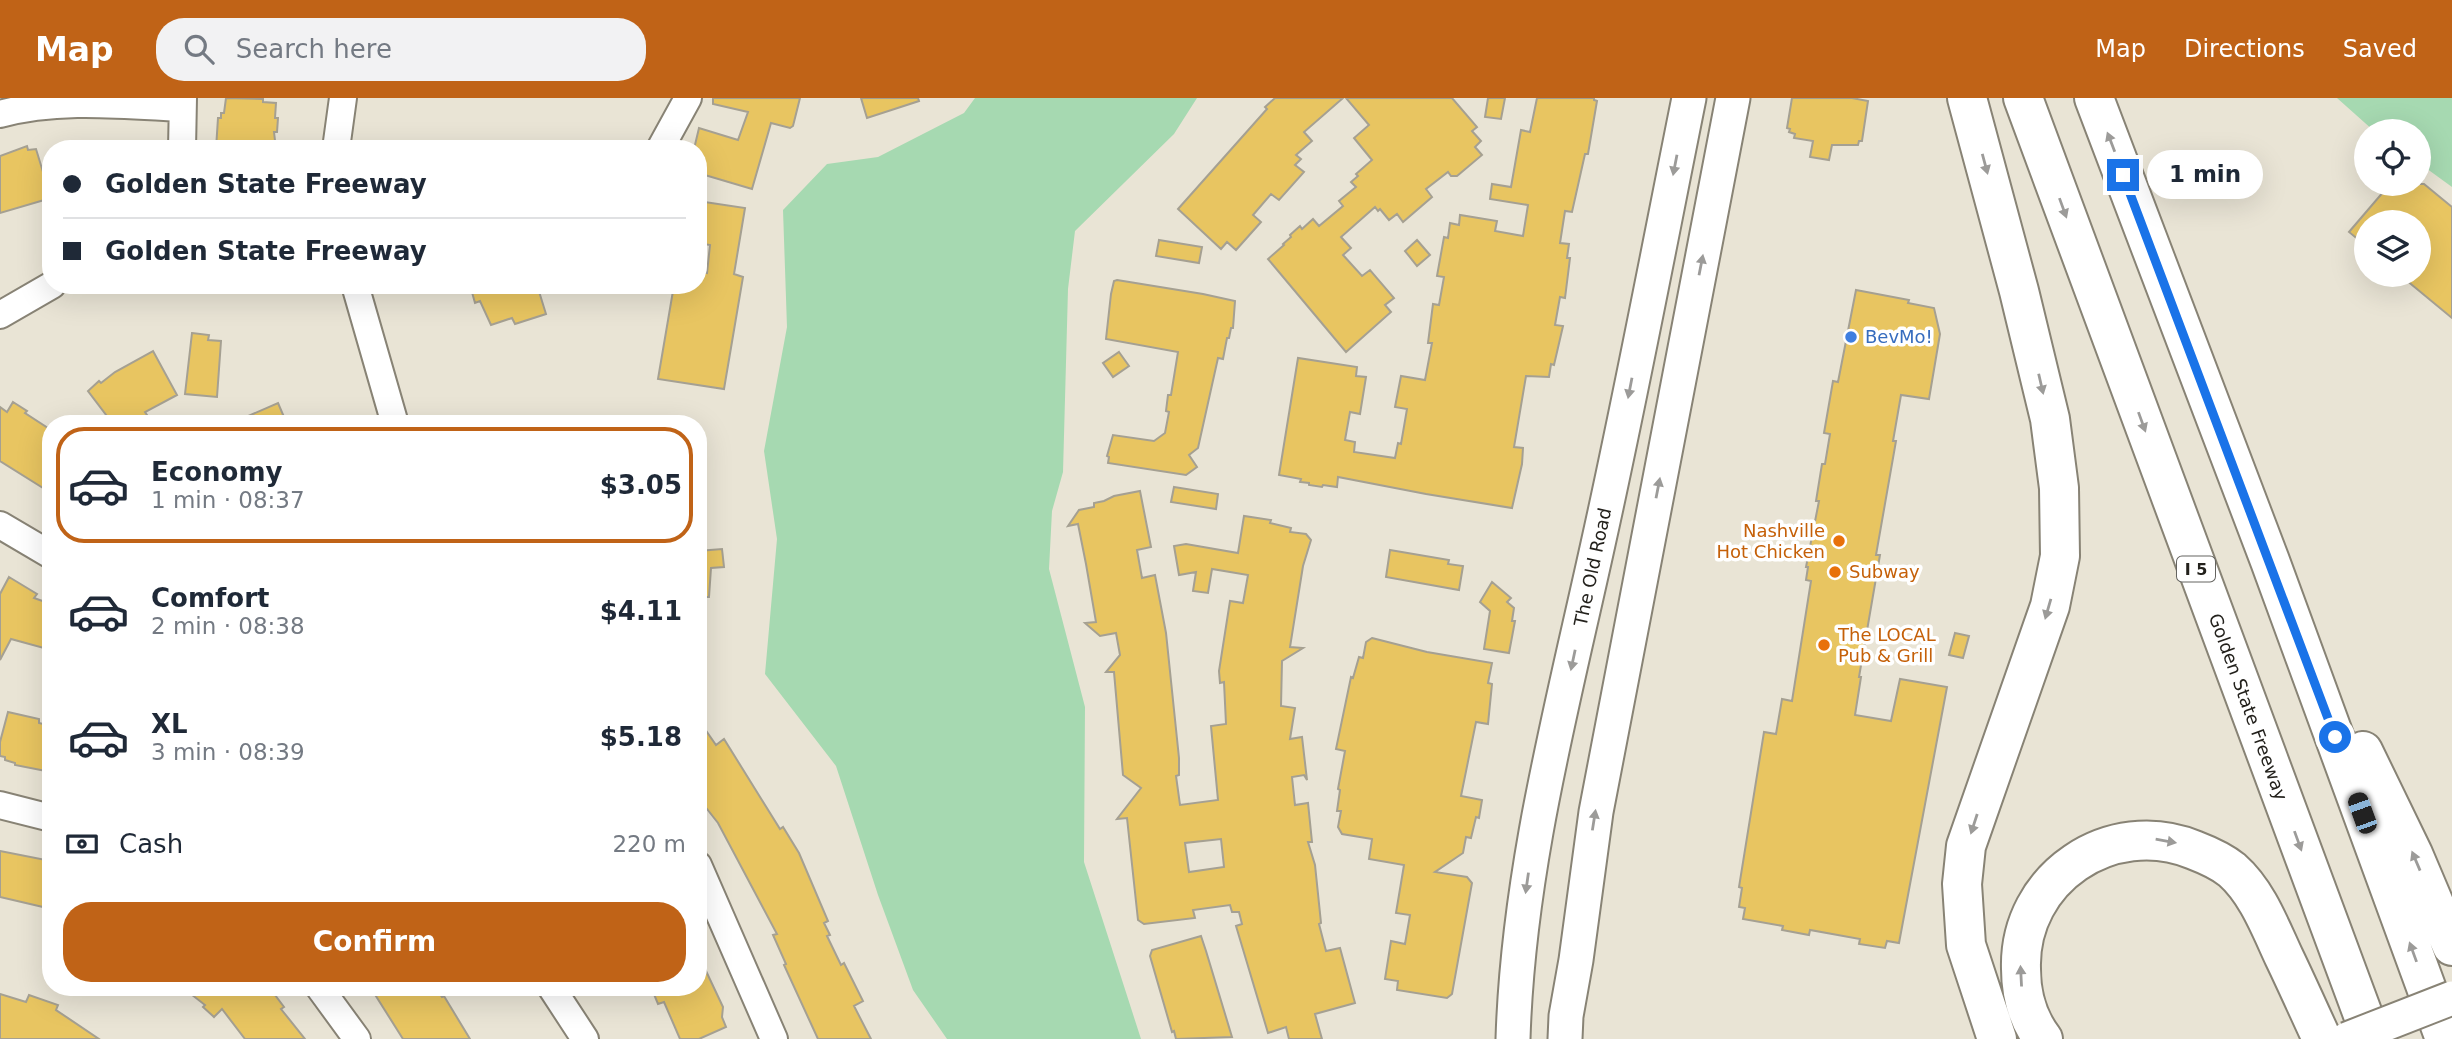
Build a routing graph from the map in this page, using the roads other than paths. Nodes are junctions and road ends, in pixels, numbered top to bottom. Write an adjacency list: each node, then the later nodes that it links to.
1 (343, 98): 11 (street)
2 (688, 98): 12 (street)
3 (1689, 98): 31 (main road, The Old Road, one-way to 31)
4 (1733, 98): 24 (main road, one-way to 4)
5 (1967, 98): 34 (highway, one-way to 34)
6 (2023, 98): 38 (highway, Golden State Freeway / I 5, one-way to 38)
7 (2094, 98): 19 (highway, one-way to 7)
8 (183, 103): 9 (street); 10 (street)
9 (0, 114)
10 (182, 140)
11 (337, 140)
12 (665, 140)
13 (42, 291): 15 (street)
14 (358, 294): 16 (street)
15 (0, 315)
16 (393, 415)
17 (0, 525): 18 (street)
18 (42, 550)
19 (2270, 561): 23 (highway, one-way to 19); 39 (highway, one-way to 19)
20 (0, 806): 21 (street)
21 (42, 816)
22 (707, 885): 30 (street)
23 (2452, 946)
24 (1576, 960): 32 (main road); 33 (main road)
25 (326, 996): 28 (street)
26 (557, 996): 29 (street)
27 (2452, 998): 37 (main road, bridge)
28 (357, 1039)
29 (585, 1039)
30 (775, 1039)
31 (1513, 1039)
32 (1565, 1039)
33 (1585, 1039)
34 (1997, 1039)
35 (2043, 1039): 36 (highway, one-way to 36)
36 (2322, 1039)
37 (2347, 1039)
38 (2372, 1039)
39 (2445, 1039)

